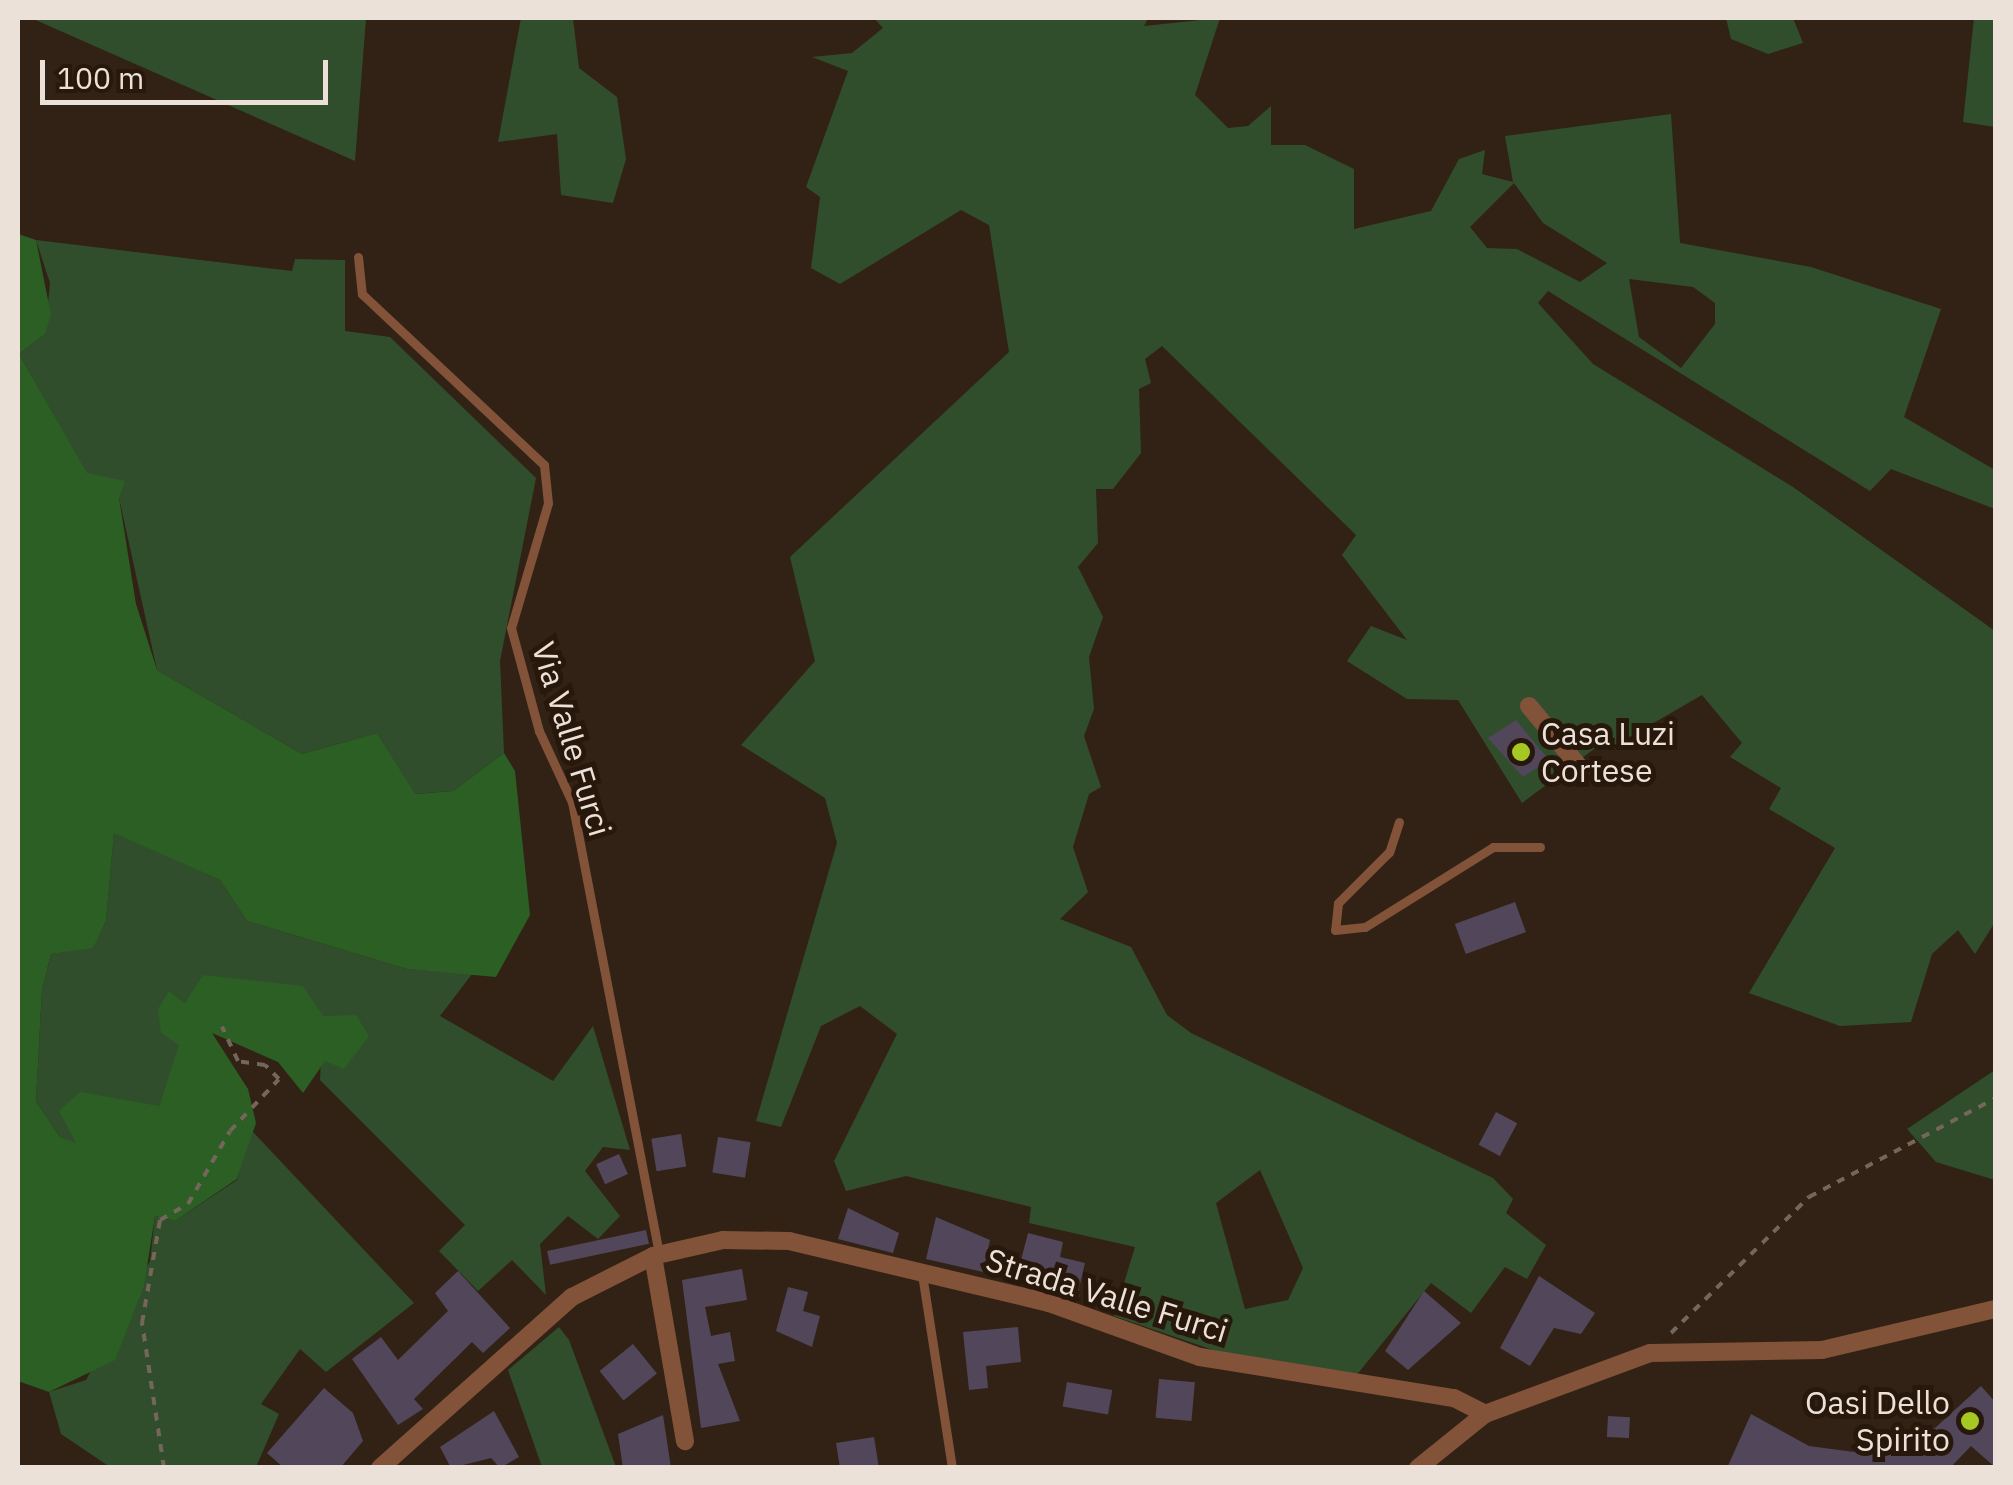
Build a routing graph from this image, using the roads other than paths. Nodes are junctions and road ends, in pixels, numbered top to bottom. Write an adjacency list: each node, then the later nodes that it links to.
1 (358, 256): 6 (lane, Via Valle Furci)
2 (1529, 706): 3 (street)
3 (1582, 770)
4 (1399, 822): 5 (lane)
5 (1540, 847)
6 (656, 1255): 7 (street, Strada Valle Furci); 10 (street); 11 (street, Strada Valle Furci)
7 (922, 1273): 9 (street, Strada Valle Furci); 12 (lane)
8 (1996, 1309): 9 (street)
9 (1485, 1414): 13 (street)
10 (685, 1441)
11 (380, 1468)
12 (952, 1468)
13 (1418, 1468)

